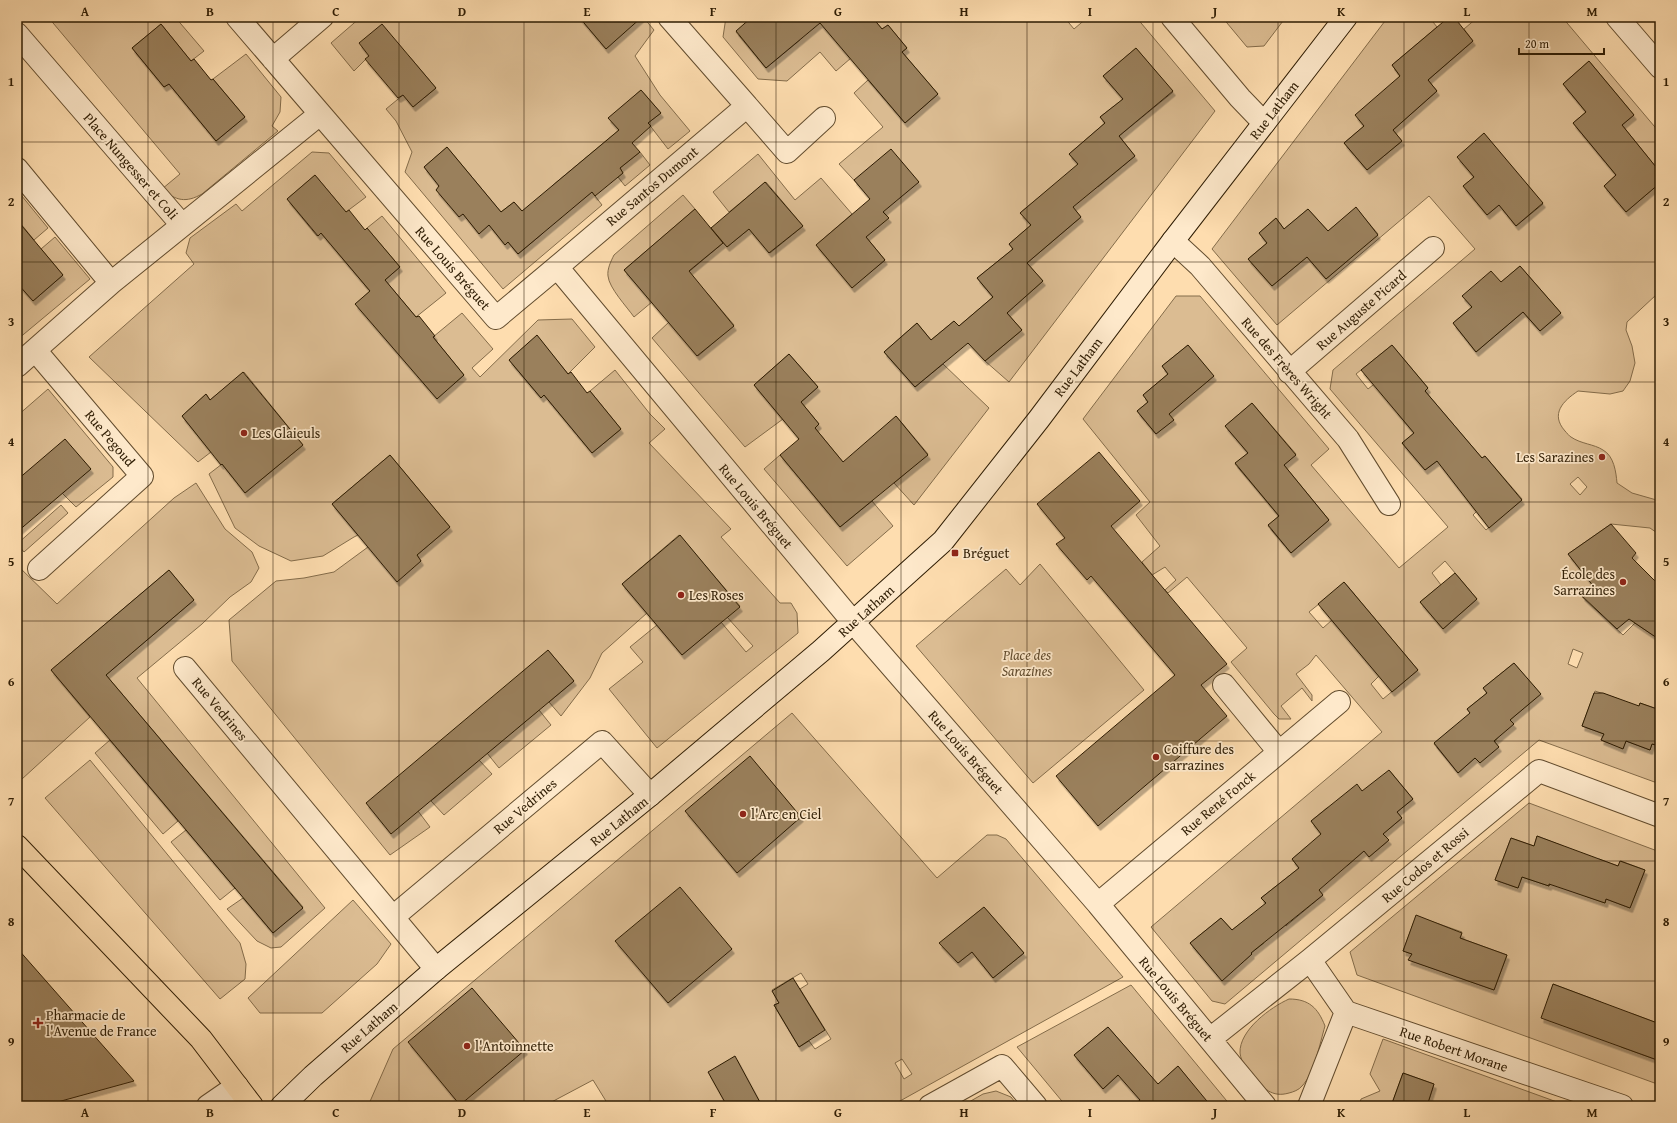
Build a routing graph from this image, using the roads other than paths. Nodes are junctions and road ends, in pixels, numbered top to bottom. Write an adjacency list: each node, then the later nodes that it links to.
1 (237, 17): 8 (street, Rue Louis Bréguet)
2 (322, 17): 8 (street)
3 (1172, 17): 13 (street)
4 (1346, 17): 13 (street, Rue Latham)
5 (1617, 17): 9 (street)
6 (680, 21): 10 (street)
7 (17, 34): 15 (street, Place Nungesser et Coli)
8 (273, 59): 11 (street, Rue Louis Bréguet)
9 (1660, 67)
10 (747, 106): 12 (street); 18 (street, Rue Santos Dumont)
11 (320, 114): 15 (street); 18 (street, Rue Louis Bréguet)
12 (824, 118)
13 (1264, 123): 16 (street, Rue Latham)
14 (17, 169): 19 (street)
15 (182, 225): 19 (street, Place Nungesser et Coli)
16 (1173, 241): 22 (street, Rue des Frères Wright); 25 (street, Rue Latham)
17 (1433, 248): 22 (street, Rue Auguste Picard)
18 (557, 267): 25 (street, Rue Louis Bréguet)
19 (111, 283): 20 (street)
20 (36, 350): 21 (street); 24 (street, Rue Pegoud)
21 (17, 366)
22 (1289, 372): 23 (street, Rue des Frères Wright)
23 (1389, 504)
24 (40, 569)
25 (853, 622): 30 (street, Rue Latham); 33 (street, Rue Louis Bréguet)
26 (185, 668): 34 (street, Rue Vedrines)
27 (1224, 685): 29 (street)
28 (1339, 702): 29 (street, Rue René Fonck)
29 (1279, 752): 33 (street, Rue René Fonck)
30 (650, 795): 34 (street, Rue Vedrines); 36 (street, Rue Latham)
31 (1660, 816): 35 (street, Rue Codos et Rossi)
32 (17, 846): 39 (main road)
33 (1098, 904): 38 (street, Rue Louis Bréguet)
34 (393, 917): 36 (street, Rue Vedrines)
35 (1310, 960): 37 (street); 38 (street, Rue Codos et Rossi)
36 (436, 969): 42 (street, Rue Latham)
37 (1346, 1012): 46 (street); 47 (street, Rue Robert Morane)
38 (1210, 1039): 45 (street, Rue Louis Bréguet)
39 (237, 1086): 40 (street); 41 (main road)
40 (208, 1106)
41 (252, 1106)
42 (282, 1106)
43 (930, 1106): 44 (street)
44 (1036, 1106)
45 (1265, 1106)
46 (1309, 1106)
47 (1622, 1106)

